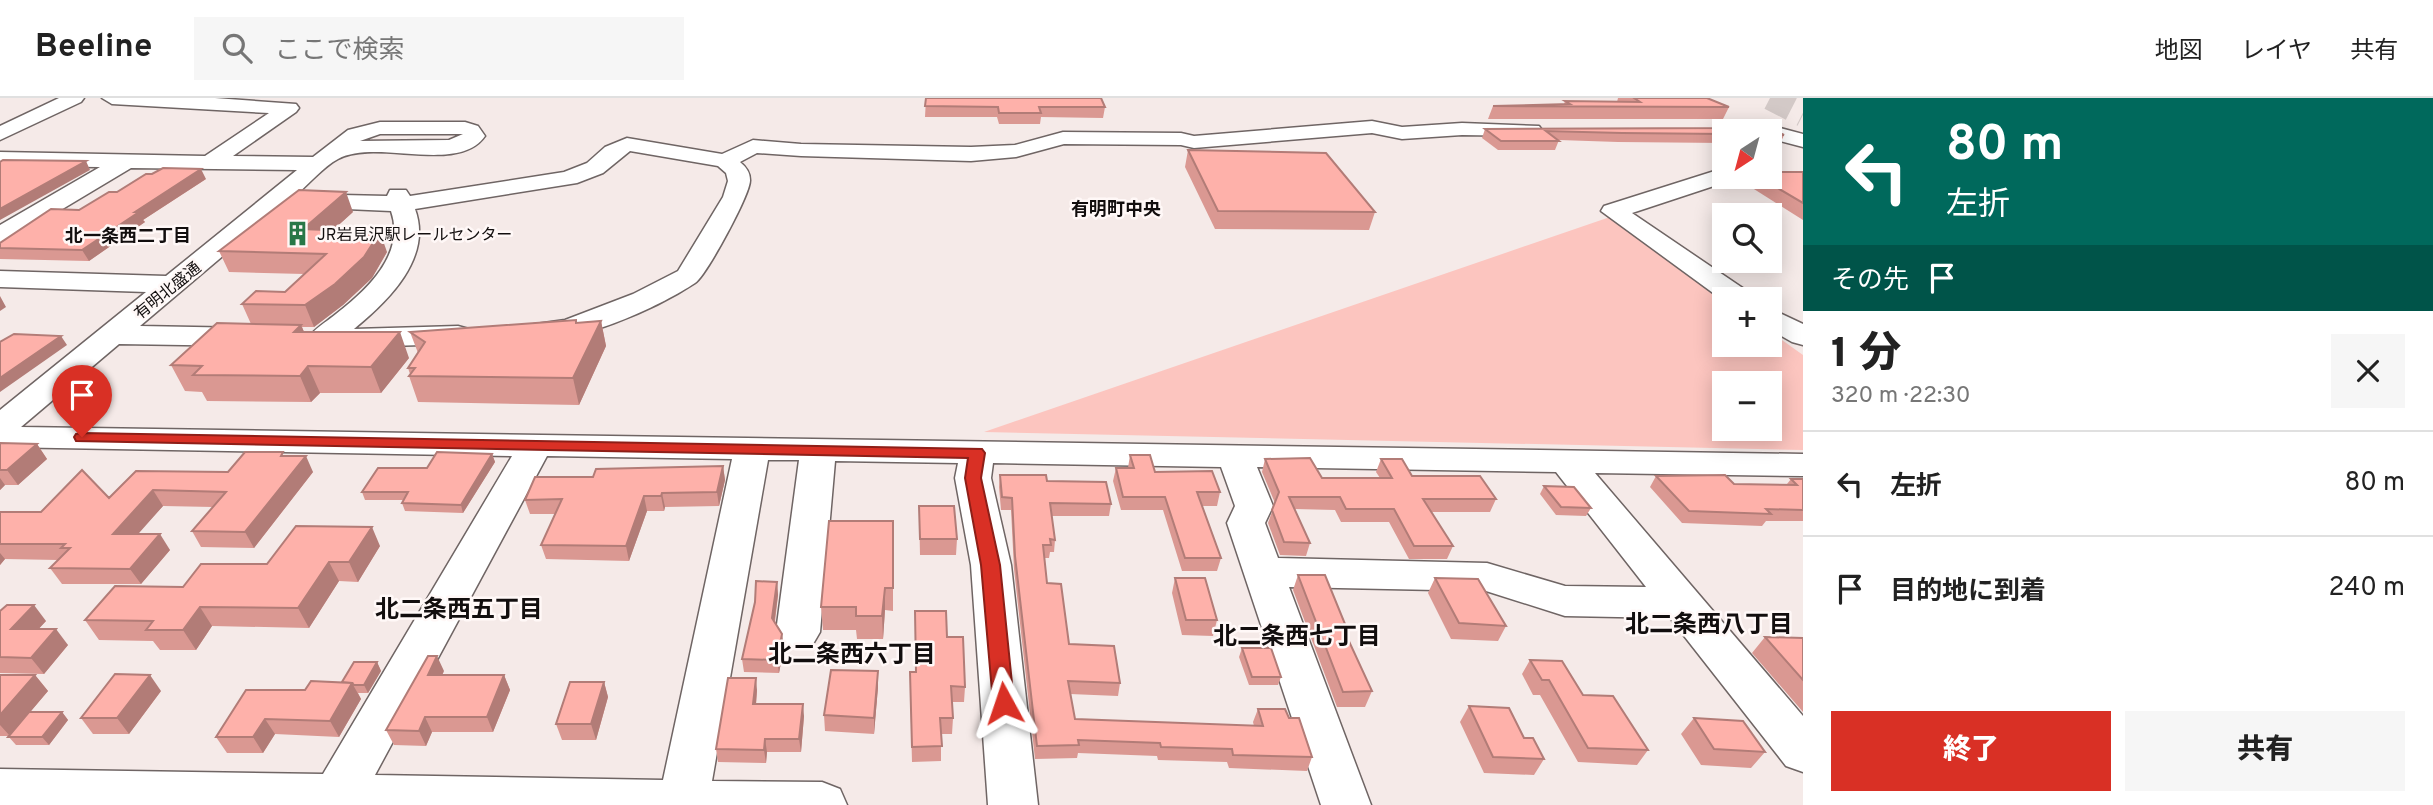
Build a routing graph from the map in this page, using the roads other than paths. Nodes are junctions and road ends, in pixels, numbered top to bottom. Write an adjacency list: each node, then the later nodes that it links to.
1 (74, 98): 4 (street)
2 (112, 98): 13 (street)
3 (1559, 130): 12 (street)
4 (0, 134)
5 (1782, 135): 6 (street)
6 (1803, 141)
7 (1803, 152): 8 (street)
8 (1782, 156)
9 (0, 159): 11 (street)
10 (326, 159): 10 (street, 有明北盛通); 13 (street); 15 (street, 有明北盛通)
11 (126, 161): 13 (street); 17 (street)
12 (725, 161): 16 (street); 24 (street)
13 (210, 162)
14 (1712, 179): 20 (street)
15 (276, 199): 16 (street); 19 (street, 有明北盛通)
16 (401, 200): 24 (street)
17 (0, 236)
18 (0, 279): 19 (street)
19 (173, 285): 22 (street, 有明北盛通)
20 (1724, 287)
21 (1782, 325): 23 (street)
22 (112, 335): 24 (street); 25 (street, 有明北盛通)
23 (1803, 337)
24 (300, 338)
25 (0, 427)
26 (0, 437): 27 (street)
27 (536, 444): 28 (street); 39 (street)
28 (752, 449): 29 (street); 43 (street)
29 (818, 450): 30 (street); 36 (street)
30 (977, 453): 31 (street); 46 (street)
31 (1235, 457): 32 (street); 34 (street)
32 (1566, 461): 33 (street); 35 (street)
33 (1803, 465)
34 (1263, 572): 35 (street); 47 (street)
35 (1682, 603): 37 (street)
36 (798, 632)
37 (1803, 751)
38 (14, 796): 40 (street)
39 (337, 797): 40 (street); 41 (street)
40 (205, 800)
41 (425, 802): 42 (street)
42 (601, 803): 43 (street)
43 (683, 803): 44 (street)
44 (748, 804): 45 (street)
45 (822, 805)
46 (1013, 805)
47 (1346, 805)

